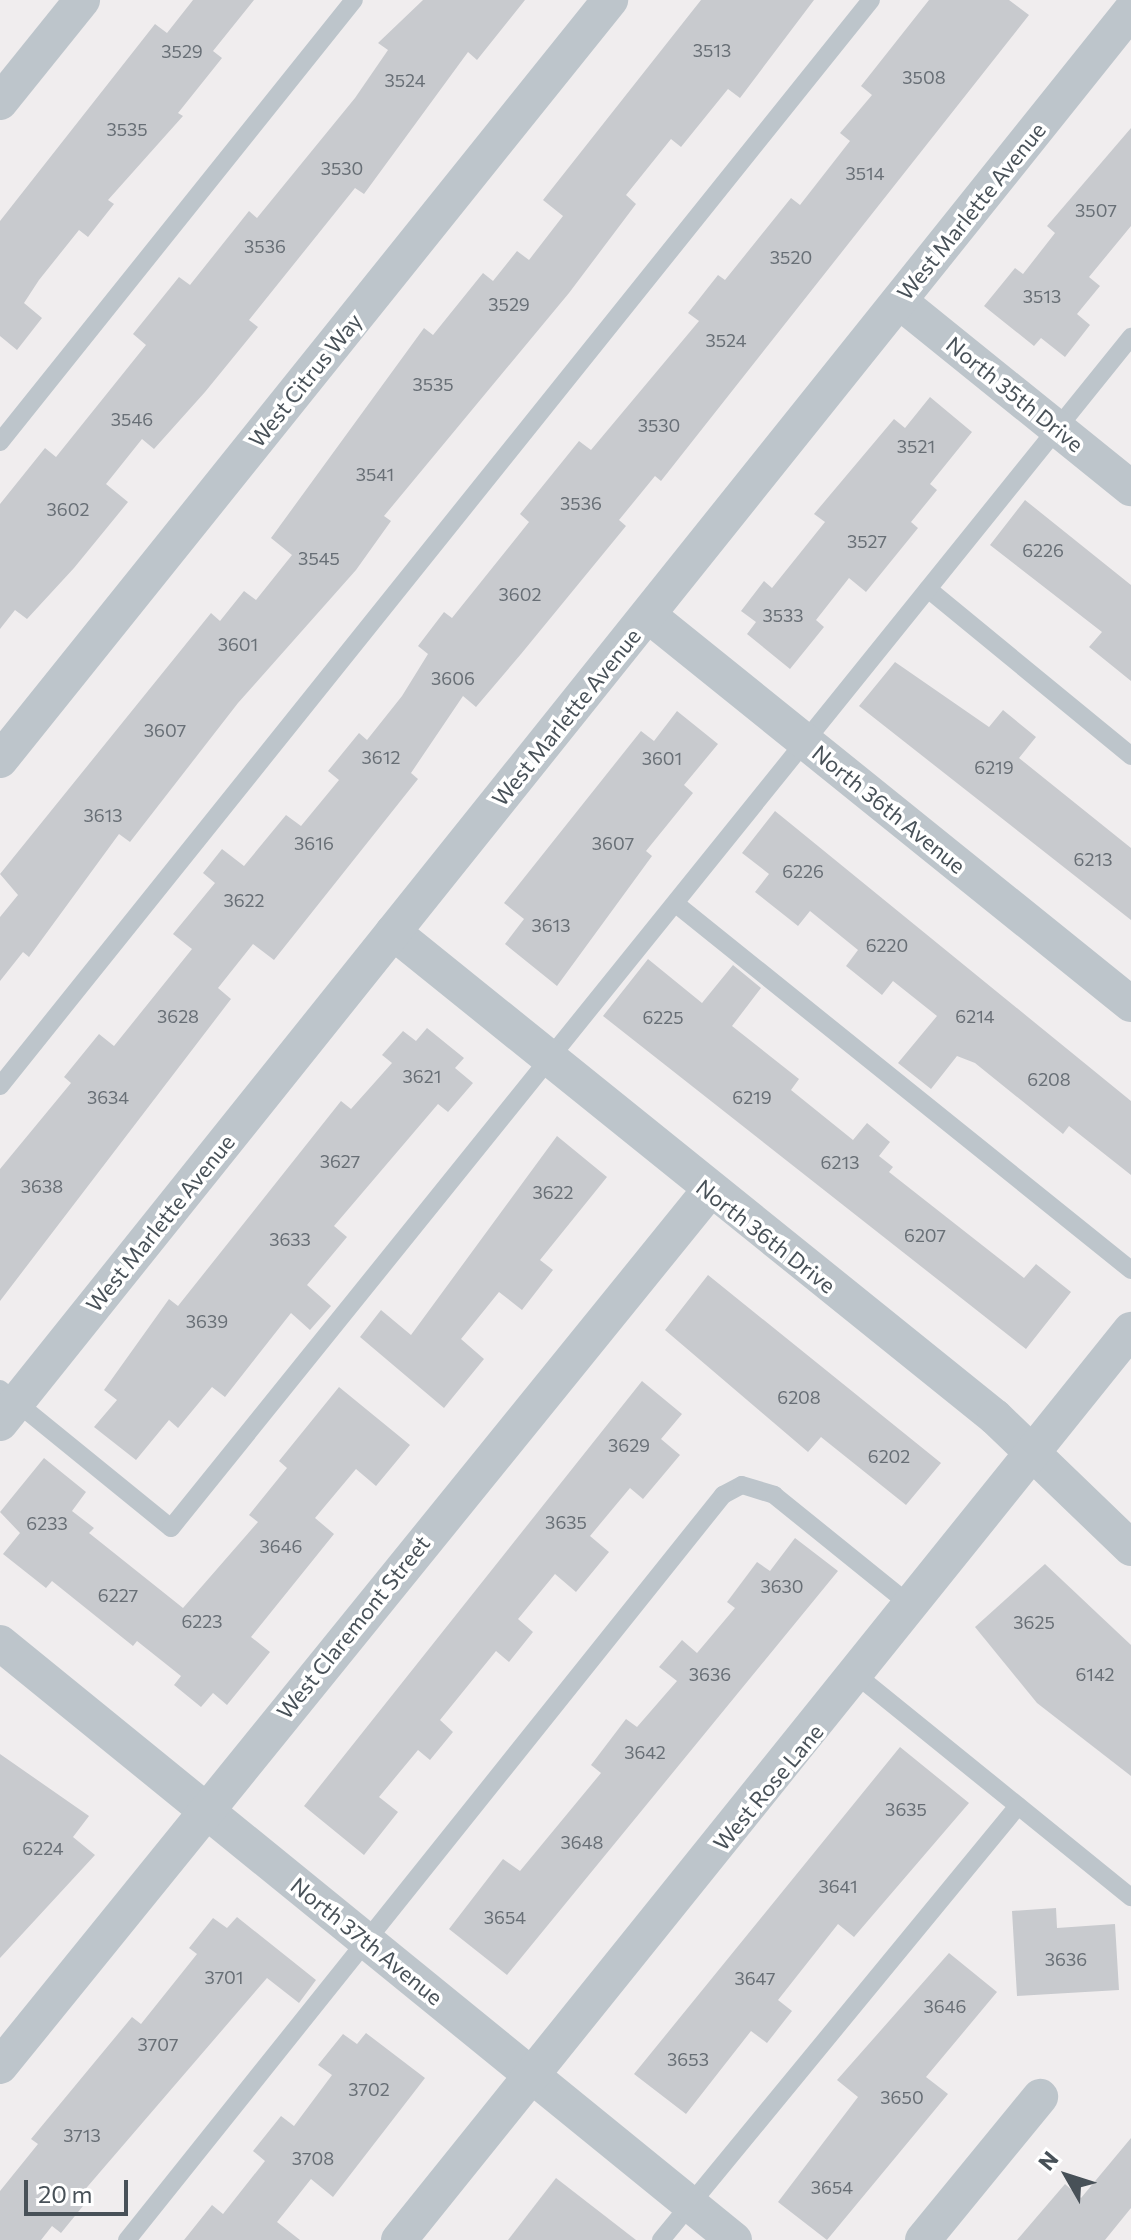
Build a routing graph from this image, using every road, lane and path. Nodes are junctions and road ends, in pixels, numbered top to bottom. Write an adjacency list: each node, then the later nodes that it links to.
1 (82, 0): 6 (street)
2 (354, 0): 10 (lane)
3 (610, 0): 16 (street, West Citrus Way)
4 (871, 0): 21 (lane)
5 (1131, 11): 7 (street, West Marlette Avenue)
6 (0, 102)
7 (899, 301): 9 (street, North 35th Drive); 13 (street, West Marlette Avenue)
8 (1131, 337): 9 (lane)
9 (1058, 429): 11 (street, North 35th Drive); 12 (lane)
10 (0, 442)
11 (1131, 488)
12 (928, 589): 14 (lane); 15 (lane)
13 (648, 615): 14 (street, North 36th Avenue); 18 (street, West Marlette Avenue)
14 (806, 743): 17 (lane); 19 (street, North 36th Avenue)
15 (1131, 756)
16 (0, 760)
17 (676, 904): 20 (lane); 23 (lane)
18 (393, 932): 20 (street, North 36th Drive); 25 (street, West Marlette Avenue)
19 (1131, 1004)
20 (551, 1061): 22 (street, North 36th Drive); 25 (lane)
21 (0, 1086)
22 (709, 1191): 26 (street, North 36th Drive); 32 (street, West Claremont Street)
23 (1131, 1270)
24 (1131, 1330): 26 (street, West Rose Lane)
25 (5, 1405)
26 (1032, 1457): 27 (street, North 36th Drive); 28 (street, West Rose Lane)
27 (1131, 1548)
28 (913, 1607): 30 (street, West Rose Lane); 34 (lane)
29 (0, 1643): 32 (street, North 37th Avenue)
30 (859, 1677): 31 (lane); 36 (street, West Rose Lane)
31 (1018, 1806): 33 (lane); 38 (lane)
32 (205, 1808): 34 (street, North 37th Avenue); 35 (street, West Claremont Street)
33 (1131, 1897)
34 (367, 1941): 36 (street, North 37th Avenue); 39 (lane)
35 (0, 2066)
36 (531, 2074): 38 (street, North 37th Avenue); 40 (street, West Rose Lane)
37 (1040, 2097): 43 (street)
38 (689, 2204): 41 (lane); 42 (street, North 37th Avenue)
39 (127, 2240)
40 (399, 2240)
41 (661, 2240)
42 (734, 2240)
43 (923, 2240)

